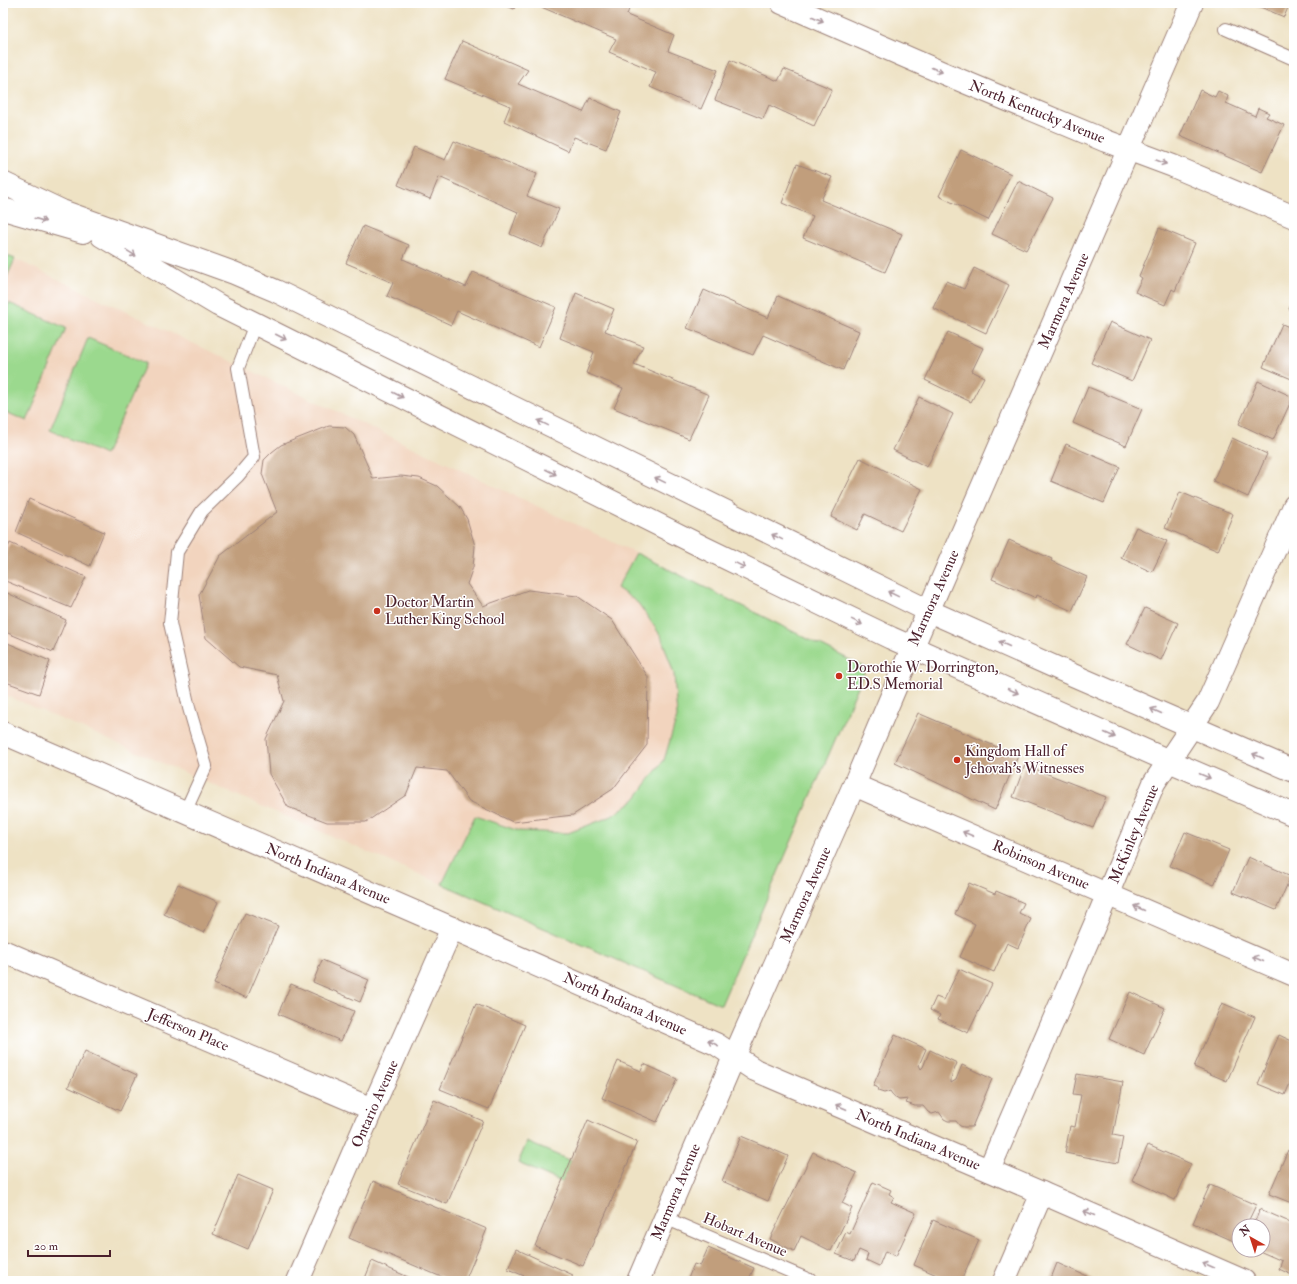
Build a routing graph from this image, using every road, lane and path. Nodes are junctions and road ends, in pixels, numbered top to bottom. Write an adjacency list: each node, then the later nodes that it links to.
1 (782, 3): 5 (street, North Kentucky Avenue, one-way to 5)
2 (1192, 3): 5 (street, Marmora Avenue)
3 (1226, 29): 4 (lane)
4 (1294, 59)
5 (1129, 149): 9 (street, North Kentucky Avenue, one-way to 9); 13 (street, Marmora Avenue)
6 (3, 183): 8 (street)
7 (3, 209): 10 (street, one-way to 10)
8 (62, 211): 10 (street); 13 (street, one-way to 8)
9 (1294, 217)
10 (110, 240): 11 (street, one-way to 11)
11 (255, 324): 14 (street, one-way to 14); 20 (lane)
12 (1294, 506): 15 (street, McKinley Avenue)
13 (929, 611): 14 (street, Marmora Avenue); 15 (street, one-way to 13)
14 (913, 647): 17 (street, one-way to 17); 19 (street, Marmora Avenue)
15 (1192, 727): 17 (street, McKinley Avenue); 18 (street, one-way to 15)
16 (3, 733): 20 (street, North Indiana Avenue)
17 (1169, 761): 21 (street, one-way to 21); 22 (street, McKinley Avenue)
18 (1294, 771)
19 (854, 785): 22 (street, Robinson Avenue, one-way to 19); 26 (street, Marmora Avenue)
20 (185, 812): 23 (street, North Indiana Avenue)
21 (1294, 815)
22 (1108, 894): 25 (street, Robinson Avenue, one-way to 22); 28 (street, McKinley Avenue)
23 (452, 928): 26 (street, North Indiana Avenue, one-way to 23); 27 (street, Ontario Avenue)
24 (3, 951): 27 (street, Jefferson Place)
25 (1294, 975)
26 (734, 1057): 28 (street, North Indiana Avenue, one-way to 26); 30 (street, Marmora Avenue)
27 (372, 1109): 31 (street, Ontario Avenue)
28 (989, 1170): 29 (street, North Indiana Avenue)
29 (1042, 1193): 34 (street); 35 (street, North Indiana Avenue, one-way to 29)
30 (665, 1218): 32 (street, Marmora Avenue); 33 (lane, Hobart Avenue)
31 (298, 1281)
32 (638, 1281)
33 (812, 1281)
34 (1004, 1281)
35 (1244, 1281)

